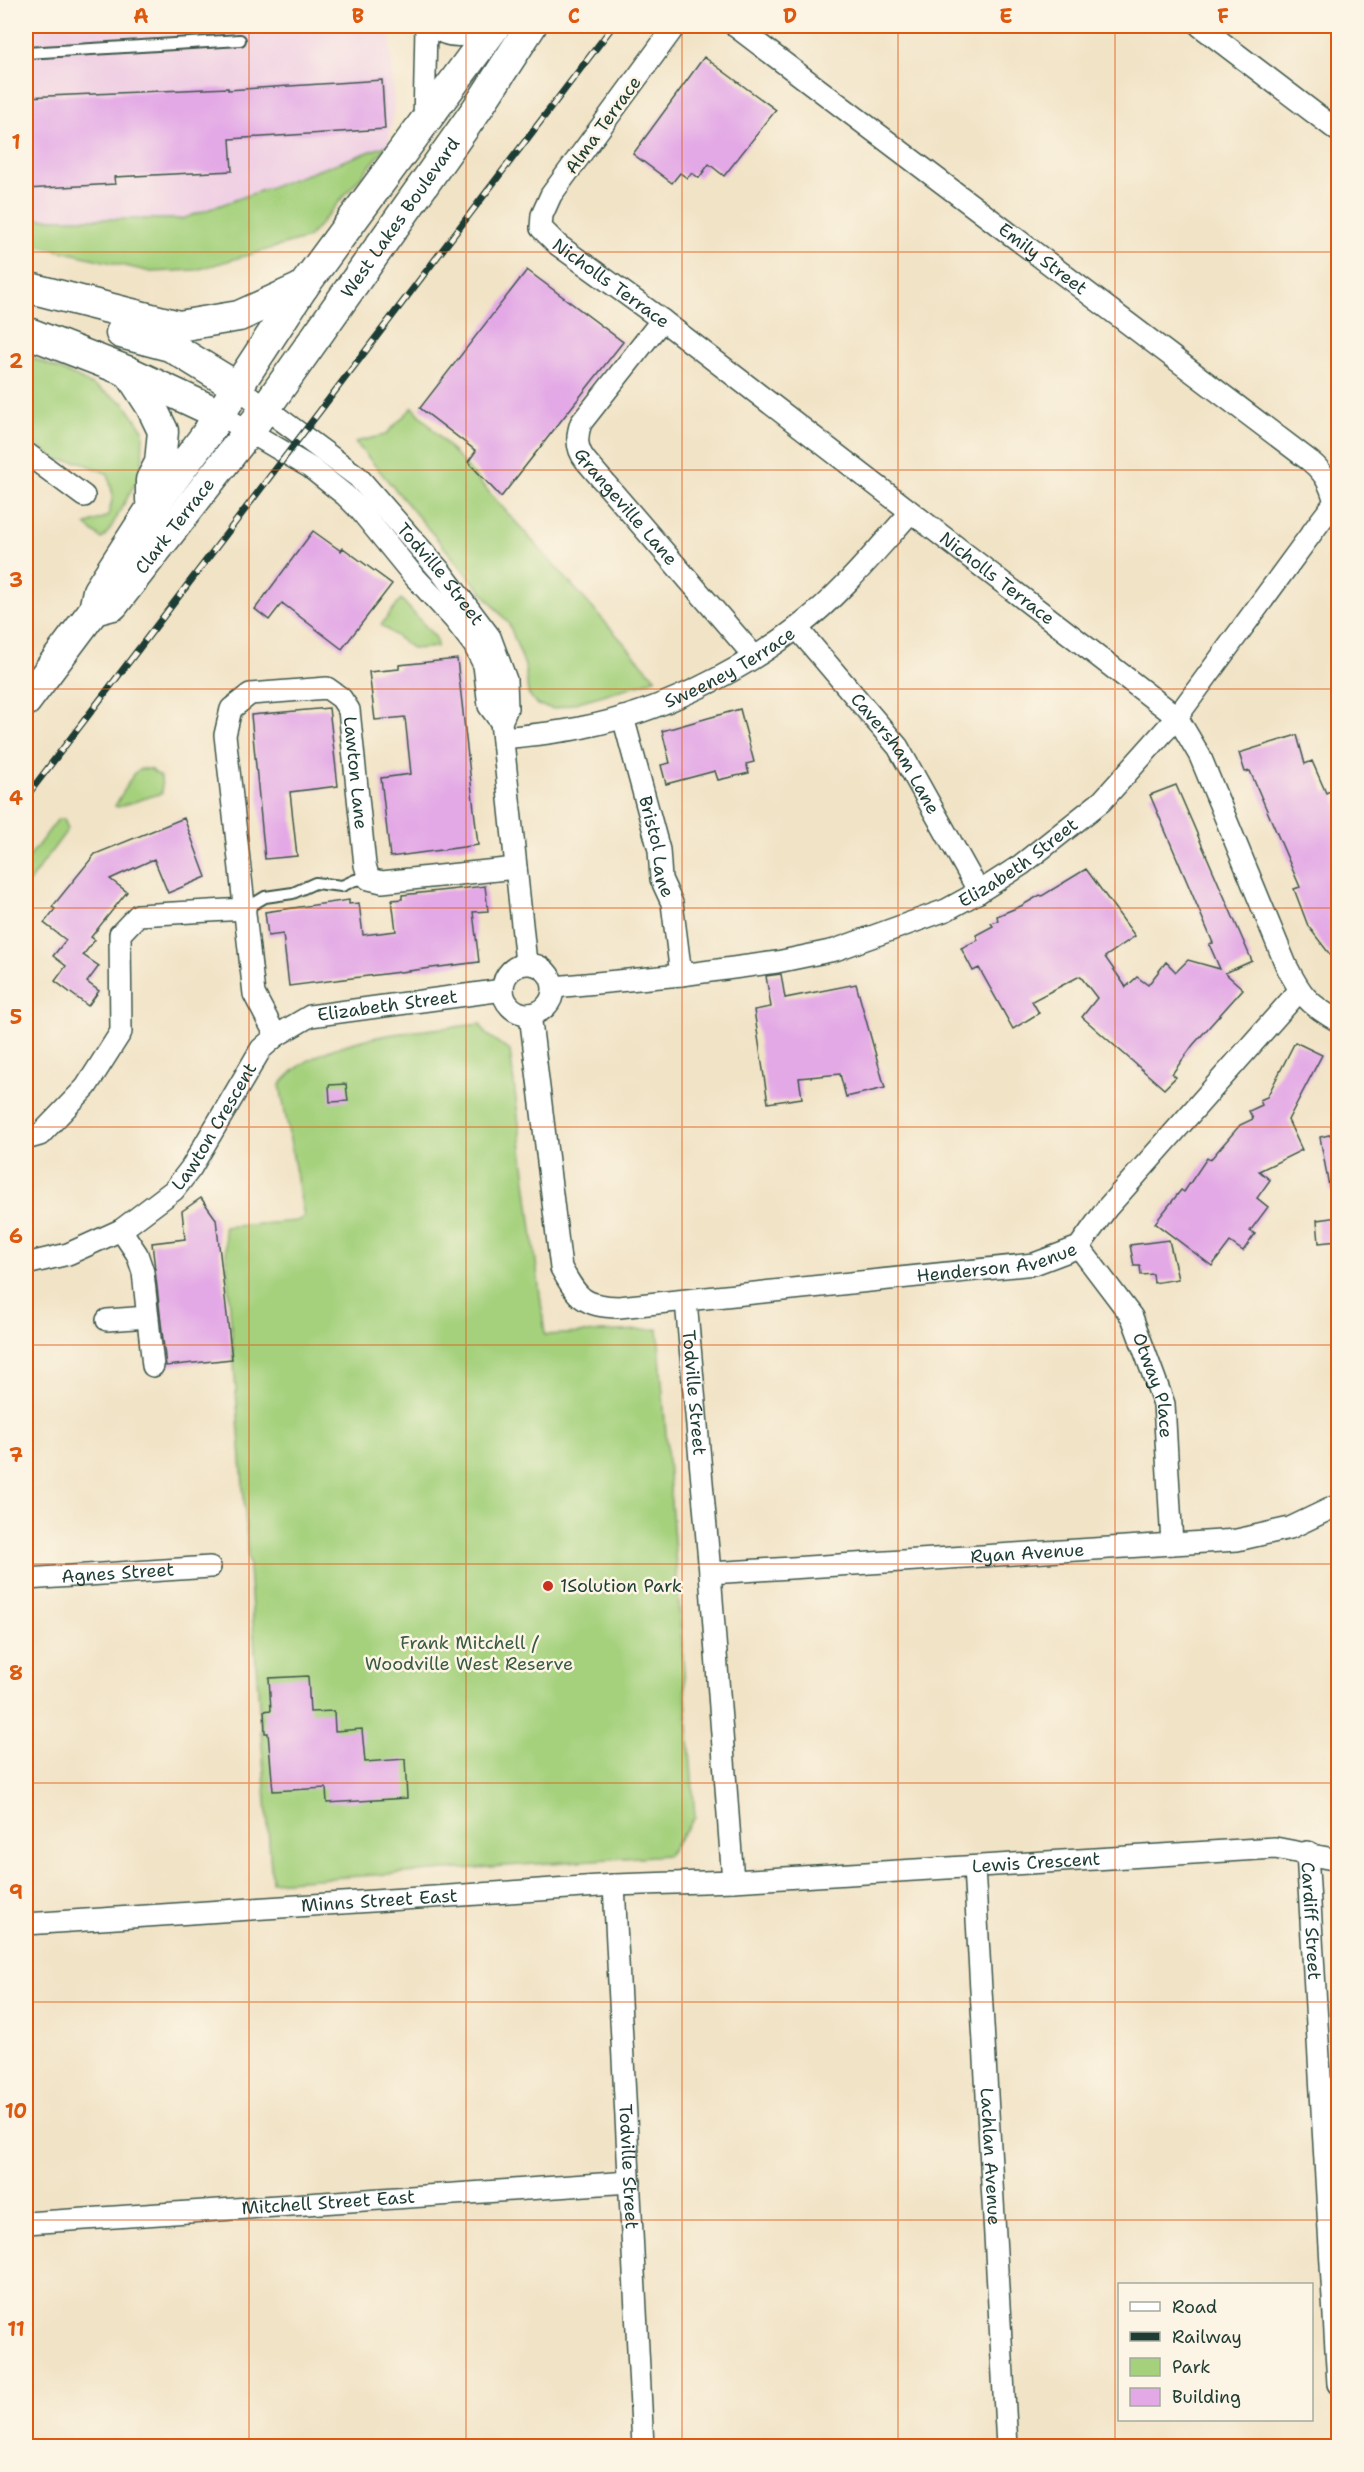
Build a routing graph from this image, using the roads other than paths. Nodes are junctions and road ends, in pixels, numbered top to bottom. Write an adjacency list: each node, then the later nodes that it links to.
1 (426, 26): 10 (street)
2 (434, 26): 7 (street)
3 (531, 26): 21 (main road, West Lakes Boulevard)
4 (675, 26): 12 (street, Alma Terrace)
5 (735, 26): 25 (street, Emily Street)
6 (1200, 26): 11 (street)
7 (495, 27): 10 (main road, West Lakes Boulevard)
8 (240, 40): 9 (lane)
9 (26, 52)
10 (424, 124): 14 (main road, West Lakes Boulevard)
11 (1338, 131)
12 (541, 228): 16 (street, Nicholls Terrace)
13 (26, 287): 15 (main road, West Lakes Boulevard)
14 (303, 287): 15 (main road, West Lakes Boulevard); 19 (main road, West Lakes Boulevard)
15 (86, 304): 19 (main road)
16 (662, 320): 27 (street, Nicholls Terrace); 30 (street, Grangeville Lane)
17 (26, 333): 18 (main road)
18 (129, 372): 20 (main road); 26 (main road)
19 (237, 387): 20 (main road, West Lakes Boulevard); 21 (street)
20 (219, 414): 21 (street); 26 (main road, Clark Terrace)
21 (257, 419): 23 (street); 23 (street); 28 (main road, Clark Terrace)
22 (26, 453): 24 (street)
23 (317, 460): 34 (street, Todville Street)
24 (84, 496)
25 (1337, 502): 33 (street, Elizabeth Street)
26 (151, 509): 28 (main road, Clark Terrace)
27 (910, 513): 29 (street, Sweeney Terrace); 33 (street, Nicholls Terrace)
28 (94, 610): 31 (main road, Clark Terrace)
29 (797, 628): 30 (street, Sweeney Terrace); 37 (street, Caversham Lane)
30 (754, 656): 32 (street, Sweeney Terrace)
31 (26, 701)
32 (623, 717): 34 (street, Sweeney Terrace); 40 (street, Bristol Lane)
33 (1177, 717): 37 (street, Elizabeth Street); 43 (street, Nicholls Terrace)
34 (502, 730): 35 (street, Todville Street)
35 (516, 868): 36 (street); 39 (street, Todville Street)
36 (369, 879): 38 (lane); 38 (street, Lawton Lane)
37 (979, 892): 40 (street, Elizabeth Street)
38 (245, 909): 46 (street); 47 (street)
39 (526, 963): 41 (street); 42 (street)
40 (681, 975): 41 (street, Elizabeth Street)
41 (554, 987): 44 (street)
42 (503, 990): 44 (street); 46 (street, Elizabeth Street)
43 (1299, 991): 45 (street, Nicholls Terrace); 49 (street, Henderson Avenue)
44 (530, 1014): 51 (street)
45 (1338, 1021)
46 (276, 1036): 48 (street, Lawton Crescent)
47 (26, 1139)
48 (121, 1230): 50 (street, Lawton Crescent); 52 (street)
49 (1079, 1247): 51 (street, Henderson Avenue); 56 (street, Otway Place)
50 (26, 1264)
51 (686, 1301): 58 (street, Todville Street)
52 (148, 1317): 53 (street); 54 (street)
53 (107, 1320)
54 (153, 1366)
55 (1338, 1505): 56 (street, Ryan Avenue)
56 (1172, 1544): 58 (street, Ryan Avenue)
57 (210, 1568): 59 (street, Agnes Street)
58 (710, 1573): 63 (street, Todville Street)
59 (26, 1579)
60 (1307, 1852): 61 (street, Lewis Crescent); 62 (street, Lewis Crescent); 68 (street, Cardiff Street)
61 (1338, 1860)
62 (974, 1867): 63 (street, Lewis Crescent); 70 (street, Lachlan Avenue)
63 (732, 1881): 64 (street, Minns Street East)
64 (614, 1886): 65 (street, Minns Street East); 66 (street, Todville Street)
65 (26, 1924)
66 (630, 2182): 67 (street, Mitchell Street East); 69 (street, Todville Street)
67 (26, 2223)
68 (1338, 2384)
69 (643, 2446)
70 (1006, 2446)

